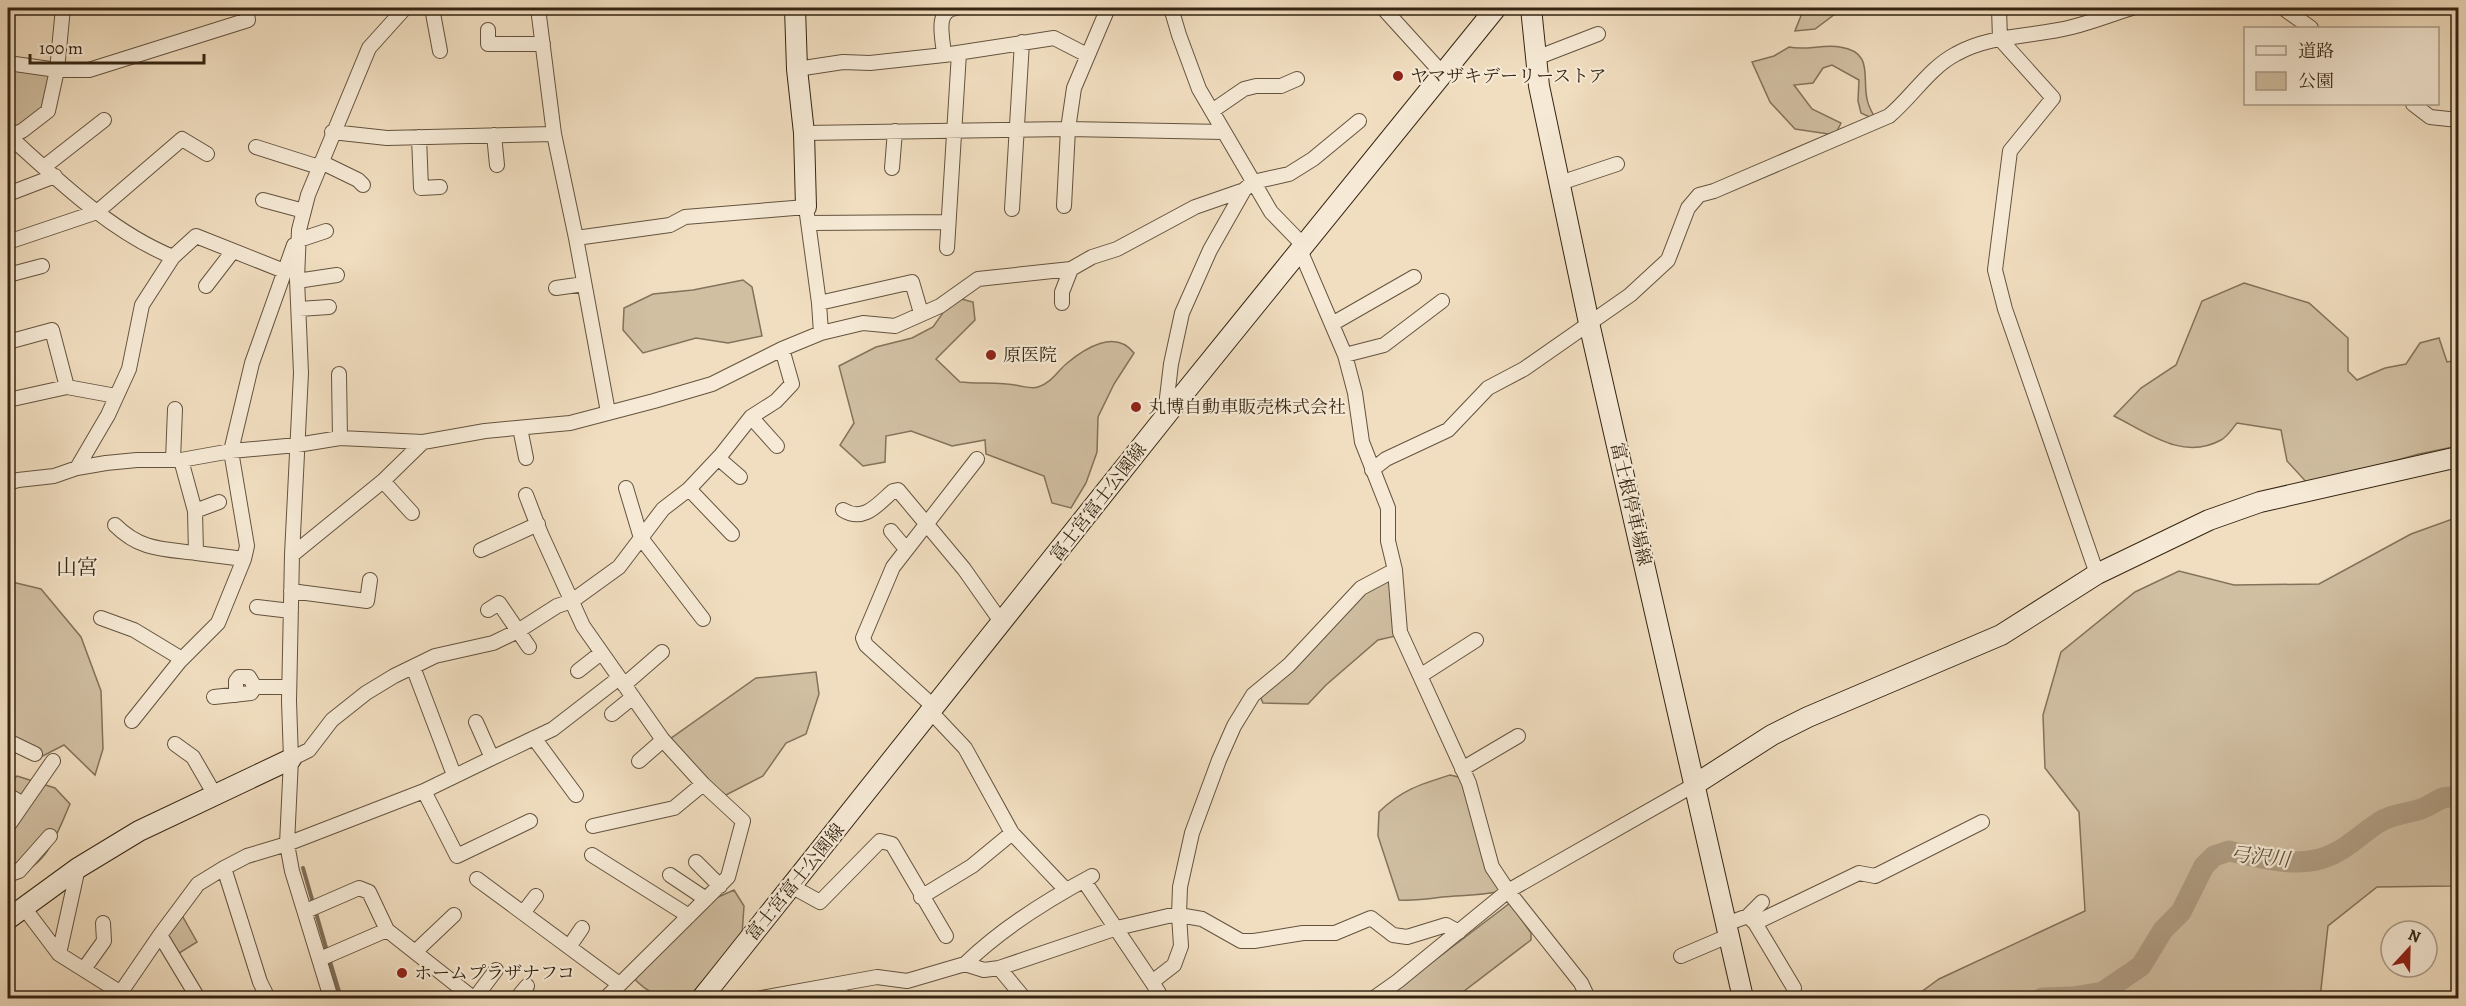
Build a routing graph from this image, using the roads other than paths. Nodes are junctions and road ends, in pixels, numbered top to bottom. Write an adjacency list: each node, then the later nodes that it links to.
1 (63, 8): 29 (street)
2 (246, 8): 29 (street)
3 (405, 8): 41 (street)
4 (432, 8): 22 (street)
5 (538, 8): 21 (street)
6 (795, 8): 28 (main road)
7 (956, 8): 24 (street)
8 (1108, 8): 25 (street)
9 (1171, 8): 33 (street)
10 (1383, 8): 30 (street)
11 (1496, 8): 30 (main road, 富士宮富士公園線)
12 (1531, 8): 26 (main road, 富士根停車場線)
13 (1999, 8): 19 (street)
14 (2133, 8): 19 (street)
15 (2283, 8): 16 (street)
16 (2310, 27)
17 (488, 30): 21 (street)
18 (1598, 34): 26 (street)
19 (2000, 39): 91 (street); 140 (street)
20 (1022, 42): 23 (street); 25 (street); 39 (street)
21 (543, 44): 44 (street)
22 (440, 51)
23 (959, 53): 24 (street); 38 (street)
24 (944, 55): 28 (street)
25 (1087, 55): 37 (street)
26 (1536, 58): 55 (main road, 富士根停車場線)
27 (8, 63): 29 (street)
28 (797, 69): 43 (main road)
29 (57, 70): 47 (street)
30 (1442, 73): 71 (main road, 富士宮富士公園線)
31 (1297, 79): 33 (street)
32 (2414, 105): 35 (street)
33 (1212, 111): 42 (street)
34 (104, 120): 54 (street)
35 (2458, 120)
36 (1359, 121): 57 (street)
37 (1068, 129): 39 (street); 42 (street); 61 (street)
38 (954, 130): 39 (street); 40 (street); 66 (street)
39 (1017, 130): 62 (street)
40 (895, 131): 43 (street); 53 (street)
41 (332, 132): 46 (street); 51 (street)
42 (1224, 132): 57 (street)
43 (804, 133): 65 (main road)
44 (554, 134): 45 (street); 69 (street)
45 (494, 135): 46 (street); 52 (street)
46 (419, 137): 58 (street)
47 (10, 141): 54 (street)
48 (256, 147): 51 (street)
49 (207, 154): 64 (street)
50 (1617, 164): 55 (street)
51 (320, 165): 56 (street); 63 (street)
52 (497, 165)
53 (892, 168)
54 (50, 172): 59 (street); 64 (street)
55 (1560, 183): 91 (main road, 富士根停車場線)
56 (363, 186)
57 (1248, 186): 71 (street); 76 (street); 103 (street)
58 (440, 187)
59 (8, 194)
60 (263, 200): 63 (street)
61 (1064, 206)
62 (1012, 209)
63 (304, 211): 68 (street)
64 (97, 212): 70 (street); 74 (street)
65 (807, 215): 66 (street); 69 (street); 86 (street)
66 (947, 222): 72 (street)
67 (326, 231): 68 (street)
68 (299, 235): 77 (street); 81 (street)
69 (576, 238): 82 (street)
70 (8, 242)
71 (1302, 248): 92 (street); 103 (main road, 富士宮富士公園線)
72 (946, 249)
73 (233, 251): 74 (street); 77 (street); 83 (street)
74 (173, 257): 99 (street)
75 (42, 266): 78 (street)
76 (1071, 269): 87 (street); 90 (street)
77 (284, 271): 110 (street)
78 (8, 273)
79 (337, 275): 81 (street)
80 (1414, 277): 92 (street)
81 (297, 281): 89 (street)
82 (584, 284): 84 (street); 102 (street)
83 (206, 286)
84 (556, 288)
85 (1442, 301): 96 (street)
86 (819, 303): 90 (street); 93 (street)
87 (1062, 303)
88 (329, 307): 89 (street)
89 (299, 309): 108 (street)
90 (921, 313): 93 (street)
91 (1588, 323): 117 (street); 180 (main road, 富士根停車場線)
92 (1332, 324): 96 (street)
93 (821, 333): 95 (street)
94 (8, 342): 98 (street)
95 (782, 349): 102 (street); 104 (street)
96 (1345, 355): 117 (street)
97 (339, 374): 106 (street)
98 (67, 387): 99 (street); 100 (street)
99 (116, 396): 116 (street)
100 (8, 400)
101 (175, 409): 115 (street)
102 (608, 412): 105 (street)
103 (1168, 413): 149 (main road, 富士宮富士公園線)
104 (751, 417): 109 (street); 113 (street)
105 (520, 428): 107 (street); 112 (street)
106 (340, 438): 107 (street); 108 (street)
107 (423, 442): 119 (street)
108 (297, 445): 110 (street); 137 (street)
109 (777, 446)
110 (231, 451): 115 (street); 138 (street)
111 (2458, 457): 140 (main road)
112 (526, 458)
113 (718, 458): 118 (street); 122 (street)
114 (977, 459): 128 (street)
115 (177, 460): 116 (street); 126 (street)
116 (77, 468): 120 (street)
117 (1372, 470): 139 (street)
118 (740, 477)
119 (383, 481): 127 (street); 137 (street)
120 (8, 483)
121 (626, 488): 133 (street)
122 (689, 489): 132 (street); 133 (street)
123 (526, 495): 129 (street)
124 (219, 502): 126 (street)
125 (843, 510): 128 (street)
126 (195, 511): 136 (street)
127 (412, 513)
128 (928, 523): 134 (street); 149 (street)
129 (538, 524): 135 (street); 143 (street)
130 (115, 525): 136 (street)
131 (891, 531): 134 (street)
132 (732, 534)
133 (641, 538): 143 (street); 148 (street)
134 (906, 549): 163 (street)
135 (481, 550)
136 (196, 553): 138 (street)
137 (292, 555): 142 (street)
138 (244, 559): 155 (street)
139 (1395, 570): 158 (street); 212 (street)
140 (2097, 574): 180 (main road)
141 (370, 580): 142 (street)
142 (291, 591): 146 (street)
143 (572, 601): 150 (street); 154 (street)
144 (257, 607): 146 (street)
145 (488, 610): 150 (street)
146 (291, 611): 160 (street)
147 (101, 618): 155 (street)
148 (703, 619)
149 (1002, 623): 163 (main road, 富士宮富士公園線)
150 (518, 631): 152 (street); 156 (street)
151 (1476, 640): 158 (street)
152 (529, 648)
153 (662, 652): 159 (street)
154 (602, 653): 157 (street); 159 (street)
155 (182, 659): 165 (street)
156 (413, 667): 174 (street); 178 (street)
157 (578, 671)
158 (1420, 676): 177 (street)
159 (622, 682): 162 (street); 168 (street)
160 (289, 687): 161 (street); 174 (street)
161 (214, 697)
162 (633, 697): 164 (street); 169 (street)
163 (932, 710): 190 (street); 201 (main road, 富士宮富士公園線)
164 (612, 714)
165 (132, 721)
166 (476, 722): 173 (street)
167 (1518, 736): 177 (street)
168 (534, 738): 173 (street); 184 (street)
169 (663, 740): 176 (street); 179 (street)
170 (8, 741): 172 (street)
171 (175, 744): 183 (street)
172 (35, 754)
173 (492, 758): 178 (street)
174 (291, 759): 183 (main road); 192 (street)
175 (53, 761): 185 (street)
176 (639, 761)
177 (1462, 769): 203 (street)
178 (454, 775): 181 (street)
179 (703, 784): 189 (street); 200 (street)
180 (1694, 785): 203 (street); 219 (main road, 富士根停車場線)
181 (424, 791): 186 (street); 192 (street)
182 (8, 795): 185 (street)
183 (215, 795): 195 (main road)
184 (576, 795)
185 (23, 804): 188 (street)
186 (530, 821)
187 (1982, 822): 214 (street)
188 (8, 826)
189 (593, 826)
190 (1012, 833): 202 (street); 205 (street)
191 (50, 836): 197 (street)
192 (287, 844): 196 (street); 208 (street)
193 (592, 855): 213 (street)
194 (696, 862): 200 (street)
195 (78, 868): 210 (main road); 225 (street)
196 (224, 868): 221 (street); 239 (street)
197 (8, 875)
198 (670, 875): 206 (street)
199 (477, 879): 209 (street)
200 (720, 886): 206 (street)
201 (791, 886): 205 (street); 244 (main road, 富士宮富士公園線)
202 (1066, 890): 217 (street); 228 (street)
203 (1508, 891): 220 (street); 250 (street)
204 (536, 896): 209 (street)
205 (921, 897): 222 (street)
206 (706, 899): 213 (street)
207 (1762, 902): 214 (street)
208 (312, 909): 218 (street); 227 (street)
209 (523, 913): 223 (street)
210 (13, 914): 225 (street)
211 (454, 915): 224 (street)
212 (1179, 915): 217 (street); 220 (street); 232 (street)
213 (689, 916): 233 (street)
214 (1752, 920): 219 (street); 236 (street)
215 (103, 923): 230 (street)
216 (582, 928): 223 (street)
217 (1117, 928): 229 (street); 232 (street)
218 (387, 930): 224 (street); 227 (street)
219 (1727, 930): 226 (street); 251 (main road, 富士根停車場線)
220 (1459, 932): 249 (street)
221 (160, 934): 237 (street); 238 (street)
222 (946, 936)
223 (569, 947): 233 (street)
224 (415, 952): 241 (street)
225 (60, 954): 230 (street)
226 (1681, 956)
227 (324, 957): 240 (street)
228 (965, 964): 229 (street); 234 (street)
229 (999, 968): 247 (street)
230 (84, 969): 237 (street)
231 (496, 970): 241 (street)
232 (1152, 982): 248 (street)
233 (619, 984): 243 (street)
234 (836, 985): 245 (street); 246 (street)
235 (527, 986): 242 (street)
236 (1794, 988)
237 (125, 995)
238 (198, 999)
239 (268, 999)
240 (331, 999)
241 (474, 999)
242 (517, 999)
243 (606, 999)
244 (702, 999)
245 (761, 999)
246 (845, 999)
247 (1024, 999)
248 (1162, 999)
249 (1374, 999)
250 (1588, 999)
251 (1743, 999)

